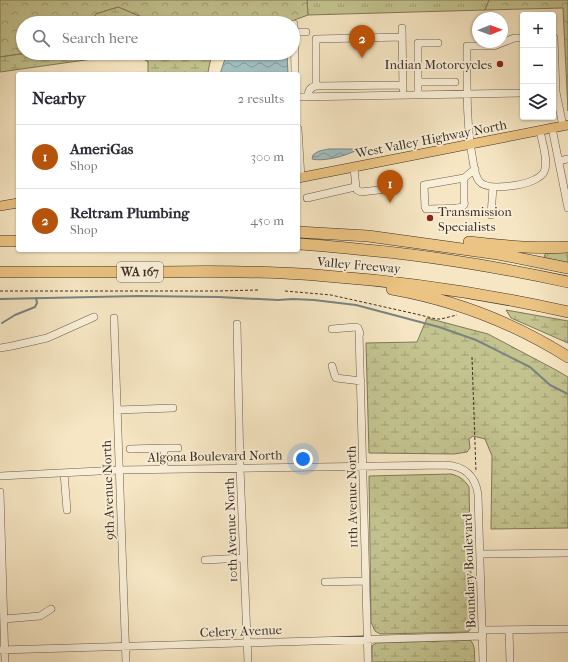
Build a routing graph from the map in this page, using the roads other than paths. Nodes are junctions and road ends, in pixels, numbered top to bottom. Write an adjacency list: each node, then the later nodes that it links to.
1 (402, 28): 4 (street)
2 (300, 32): 3 (street)
3 (306, 32)
4 (402, 37): 13 (street); 14 (street)
5 (520, 38): 16 (street)
6 (438, 43): 10 (street)
7 (554, 48): 12 (street)
8 (295, 60): 9 (street)
9 (295, 72)
10 (418, 82): 11 (street); 18 (street)
11 (455, 82)
12 (554, 84)
13 (403, 85): 14 (street); 17 (street)
14 (316, 86): 20 (street)
15 (520, 93): 16 (street)
16 (468, 94): 18 (street); 25 (street)
17 (403, 95): 18 (street); 20 (street)
18 (418, 95)
19 (300, 97): 20 (street)
20 (308, 97)
21 (556, 98): 22 (street)
22 (565, 126): 23 (main road, West Valley Highway North)
23 (552, 128): 24 (main road, West Valley Highway North); 27 (street)
24 (540, 131): 25 (main road, West Valley Highway North); 33 (street)
25 (470, 145): 28 (main road, West Valley Highway North); 29 (street)
26 (568, 159): 27 (street)
27 (558, 161): 38 (street)
28 (354, 168): 30 (main road, West Valley Highway North); 32 (street)
29 (475, 169): 31 (street); 33 (street)
30 (300, 178)
31 (464, 178): 31 (street)
32 (356, 187): 34 (street); 35 (street)
33 (493, 187): 39 (street)
34 (387, 189)
35 (307, 198)
36 (16, 203): 37 (main road)
37 (0, 206)
38 (568, 208)
39 (490, 215)
40 (300, 232): 41 (highway)
41 (368, 236): 45 (highway); 46 (highway)
42 (0, 241): 43 (highway)
43 (16, 241)
44 (300, 244): 49 (highway, Valley Freeway)
45 (568, 247)
46 (568, 268)
47 (0, 272): 48 (highway, Valley Freeway / WA 167)
48 (280, 273): 50 (highway, Valley Freeway / WA 167); 56 (highway)
49 (568, 282)
50 (568, 312)
51 (94, 317): 55 (street)
52 (114, 318): 60 (street, 9th Avenue North)
53 (237, 324): 65 (street, 10th Avenue North)
54 (332, 328): 58 (street, 11th Avenue North)
55 (0, 348)
56 (568, 357)
57 (332, 366): 58 (street)
58 (361, 381): 64 (street, 11th Avenue North)
59 (173, 408): 60 (street)
60 (117, 410): 67 (street, 9th Avenue North)
61 (130, 448): 62 (street)
62 (164, 448): 63 (street); 66 (street)
63 (178, 448)
64 (362, 466): 65 (street, Algona Boulevard North); 70 (street, Algona Boulevard North); 79 (street, 11th Avenue North)
65 (240, 468): 66 (street, Algona Boulevard North); 76 (street, 10th Avenue North)
66 (164, 469): 67 (street, Algona Boulevard North)
67 (119, 470): 68 (street, Algona Boulevard North); 88 (street, 9th Avenue North)
68 (64, 473): 69 (street, Algona Boulevard North); 72 (street)
69 (0, 476)
70 (473, 480): 75 (street, Boundary Boulevard)
71 (0, 492): 73 (street)
72 (67, 510)
73 (0, 516): 78 (street)
74 (568, 553): 75 (street)
75 (480, 554): 85 (street, Boundary Boulevard)
76 (244, 558): 77 (street); 87 (street, 10th Avenue North)
77 (205, 560)
78 (1, 576): 82 (street)
79 (366, 581): 80 (street); 86 (street, 11th Avenue North)
80 (325, 582)
81 (51, 609): 82 (street)
82 (4, 618): 89 (street)
83 (568, 629): 84 (street, Celery Avenue)
84 (509, 630): 85 (street, Celery Avenue); 95 (street)
85 (483, 633): 86 (street, Celery Avenue); 94 (street, Boundary Boulevard)
86 (368, 639): 87 (street, Celery Avenue); 93 (street, 11th Avenue North)
87 (247, 643): 88 (street, Celery Avenue); 92 (street, 10th Avenue North)
88 (126, 646): 89 (street, Celery Avenue); 91 (street, 9th Avenue North)
89 (2, 650): 90 (street)
90 (5, 662)
91 (126, 662)
92 (248, 662)
93 (368, 662)
94 (483, 662)
95 (510, 662)

